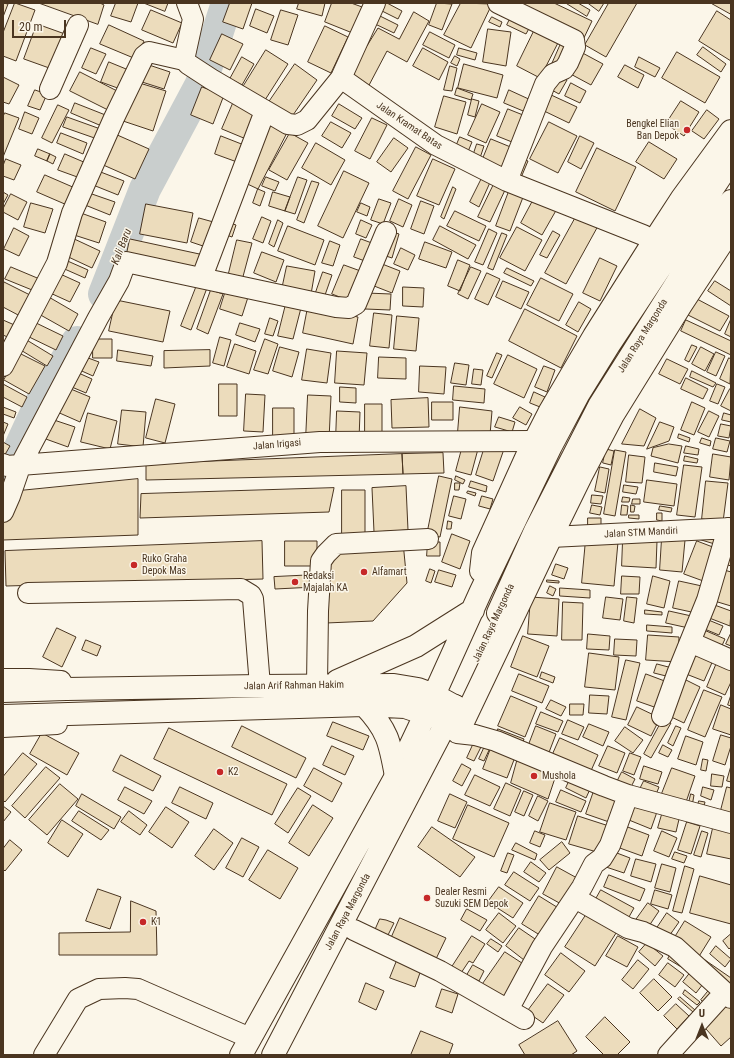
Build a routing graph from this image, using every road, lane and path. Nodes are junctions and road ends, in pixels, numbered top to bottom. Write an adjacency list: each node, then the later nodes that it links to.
1 (186, 3): 5 (street)
2 (375, 3): 6 (street)
3 (498, 3): 11 (street)
4 (78, 25): 7 (street)
5 (186, 62): 8 (street); 18 (street)
6 (341, 78): 8 (street); 11 (street, Jalan Kramat Batas)
7 (50, 89)
8 (265, 111): 16 (street)
9 (731, 131): 15 (main road)
10 (731, 161): 17 (main road)
11 (507, 181): 15 (street, Jalan Kramat Batas)
12 (731, 201): 19 (main road, Jalan Raya Margonda)
13 (731, 229): 19 (main road, Jalan Raya Margonda)
14 (386, 232): 16 (street)
15 (654, 241): 17 (main road)
16 (202, 277): 21 (street)
17 (601, 340): 20 (main road); 26 (main road)
18 (3, 366)
19 (606, 411): 24 (main road, Jalan Raya Margonda)
20 (534, 441): 21 (street, Jalan Irigasi); 26 (main road)
21 (11, 465): 22 (street)
22 (3, 512)
23 (730, 528): 24 (street, Jalan STM Mandiri); 29 (street)
24 (543, 534): 41 (main road, Jalan Raya Margonda)
25 (428, 539): 32 (street)
26 (482, 591): 28 (main road)
27 (28, 593): 33 (street)
28 (473, 610): 32 (main road); 37 (main road)
29 (690, 642): 30 (street); 40 (street)
30 (731, 660)
31 (3, 678): 34 (street, Jalan Arif Rahman Hakim)
32 (322, 685): 33 (main road, Jalan Arif Rahman Hakim); 37 (main road, Jalan Arif Rahman Hakim)
33 (260, 686): 34 (main road, Jalan Arif Rahman Hakim)
34 (114, 688): 35 (main road, Jalan Arif Rahman Hakim)
35 (3, 691)
36 (364, 705): 37 (main road, Jalan Arif Rahman Hakim); 38 (main road, Jalan Arif Rahman Hakim); 43 (main road)
37 (430, 705): 41 (main road, Jalan Arif Rahman Hakim); 43 (main road)
38 (116, 714): 39 (main road, Jalan Arif Rahman Hakim); 42 (street, Jalan Arif Rahman Hakim)
39 (3, 716)
40 (662, 716)
41 (458, 720): 44 (street); 47 (main road, Jalan Raya Margonda); 51 (main road, Jalan Raya Margonda)
42 (3, 728)
43 (396, 776): 49 (main road)
44 (628, 795): 45 (street); 46 (street)
45 (731, 823)
46 (575, 898): 47 (street); 48 (street)
47 (354, 930): 52 (main road, Jalan Raya Margonda)
48 (728, 995): 53 (street)
49 (246, 1047): 50 (street)
50 (44, 1055)
51 (273, 1055)
52 (288, 1055)
53 (668, 1055)

